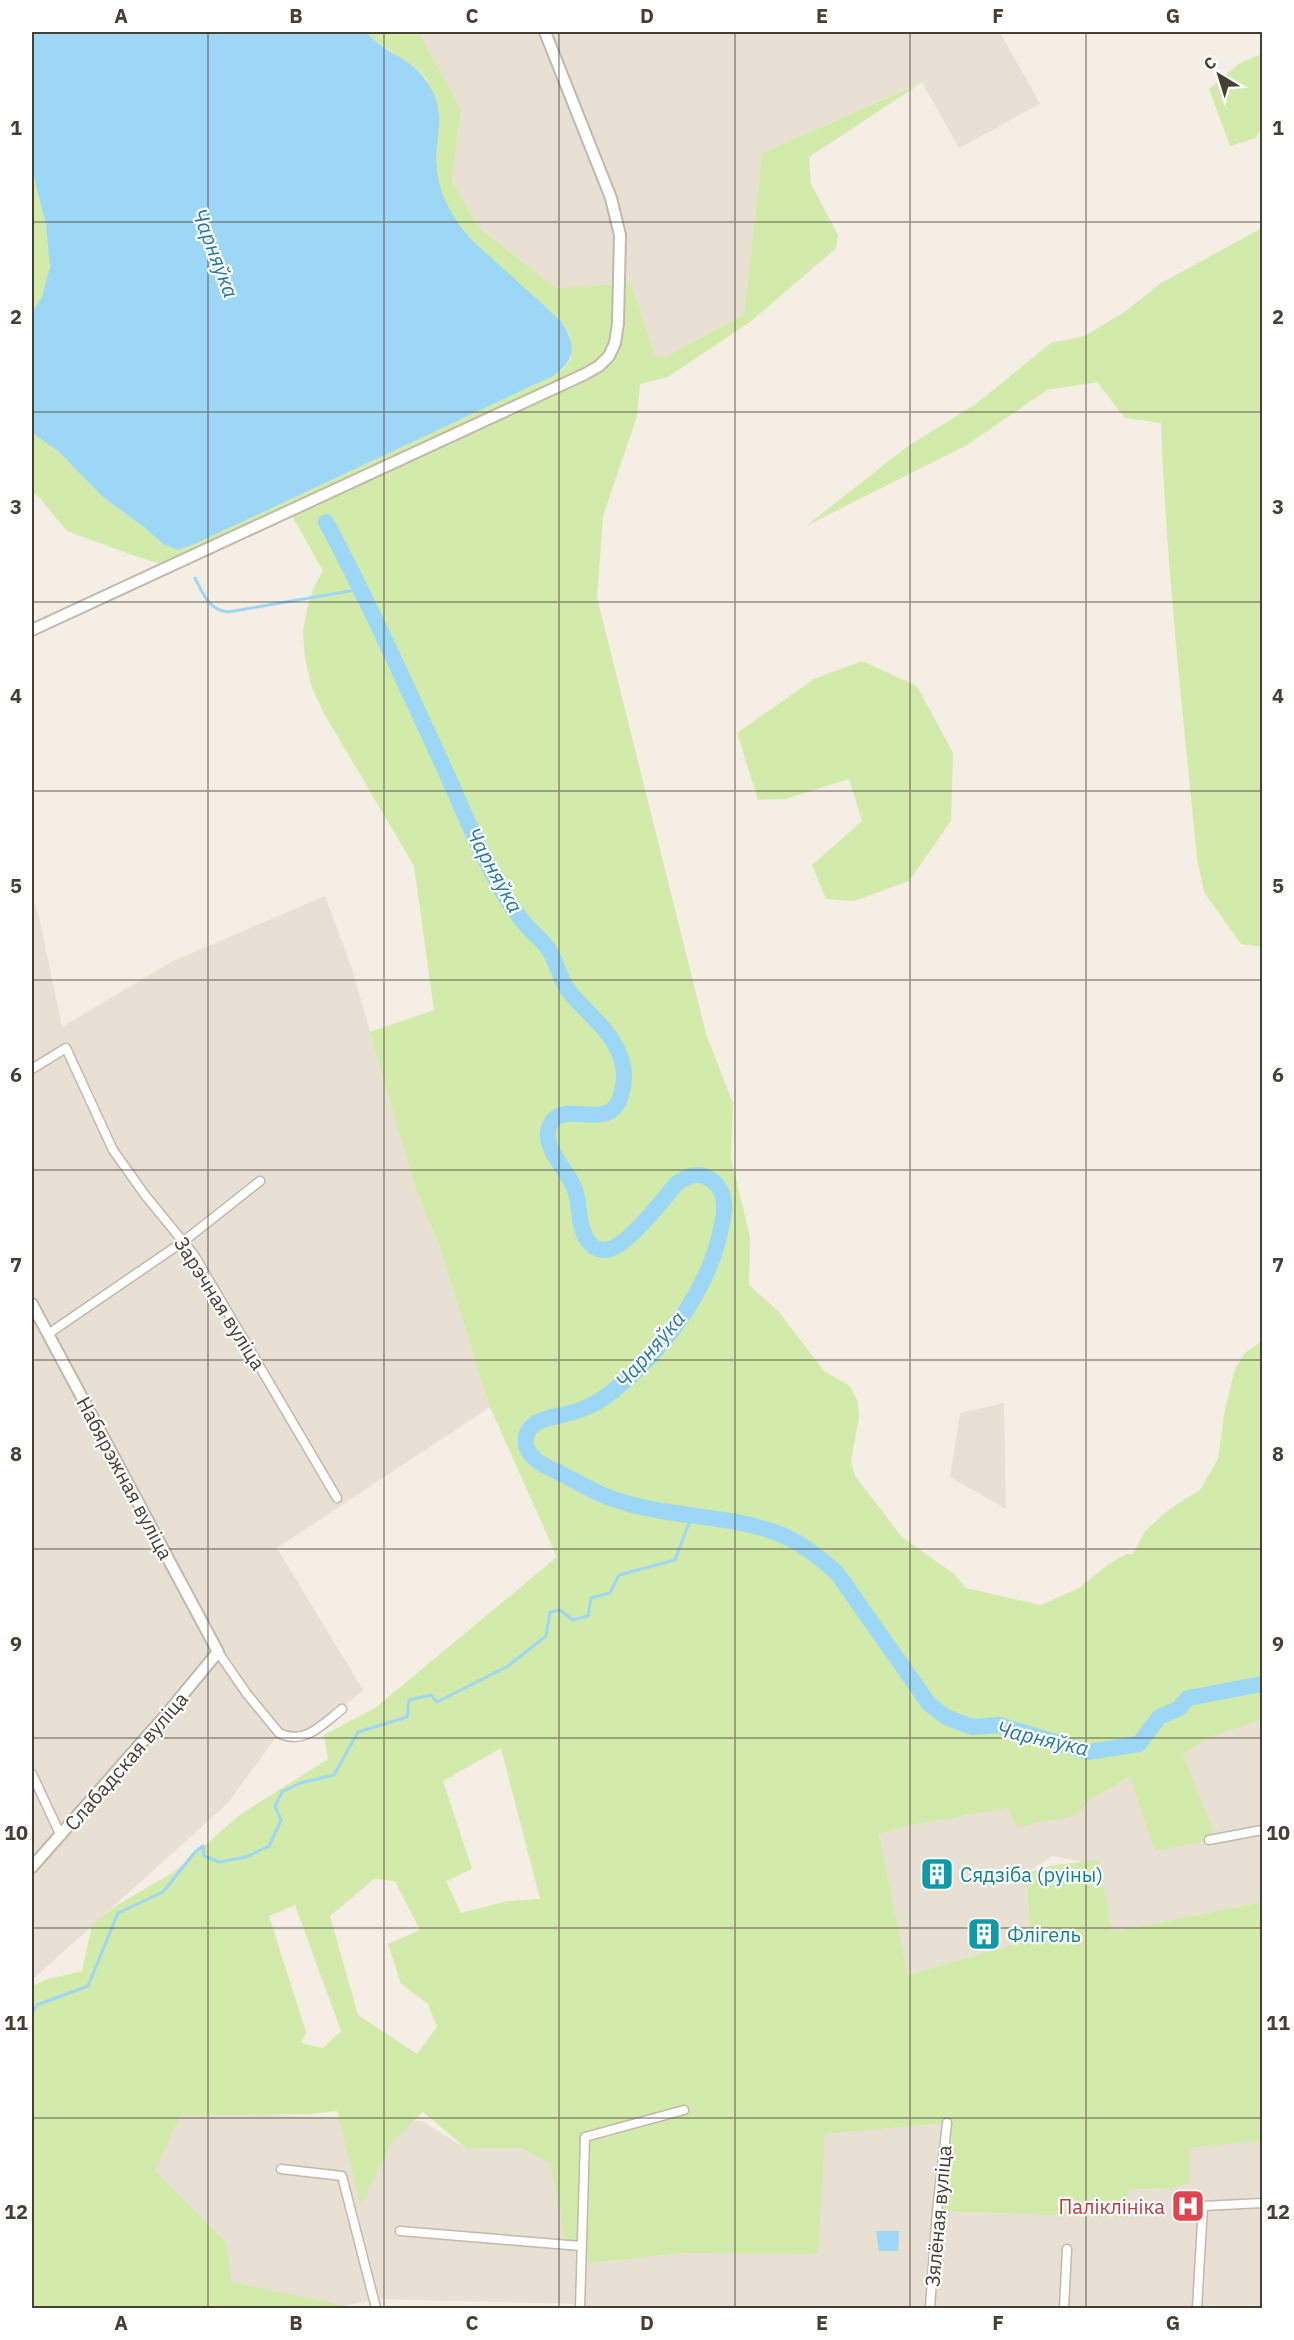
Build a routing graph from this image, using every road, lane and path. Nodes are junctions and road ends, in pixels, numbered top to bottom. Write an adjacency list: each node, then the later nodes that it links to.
1 (545, 32): 2 (street)
2 (32, 630)
3 (32, 1069): 5 (street, Зарэчная вуліца)
4 (260, 1181): 5 (street)
5 (184, 1241): 7 (street); 8 (street, Зарэчная вуліца)
6 (32, 1304): 7 (street, Набярэжная вуліца)
7 (48, 1334): 9 (street, Набярэжная вуліца)
8 (337, 1498)
9 (218, 1652): 10 (street); 13 (street, Слабадская вуліца)
10 (342, 1709)
11 (32, 1774): 13 (street)
12 (1263, 1830): 14 (street)
13 (61, 1836): 15 (street, Слабадская вуліца)
14 (1209, 1840)
15 (32, 1867)
16 (684, 2110): 21 (street)
17 (947, 2123): 25 (street, Зялёная вуліца)
18 (281, 2169): 23 (street)
19 (1263, 2203): 27 (street)
20 (400, 2231): 21 (street)
21 (581, 2246): 24 (street)
22 (1067, 2249): 26 (street)
23 (376, 2308)
24 (580, 2308)
25 (930, 2308)
26 (1064, 2308)
27 (1197, 2308)

